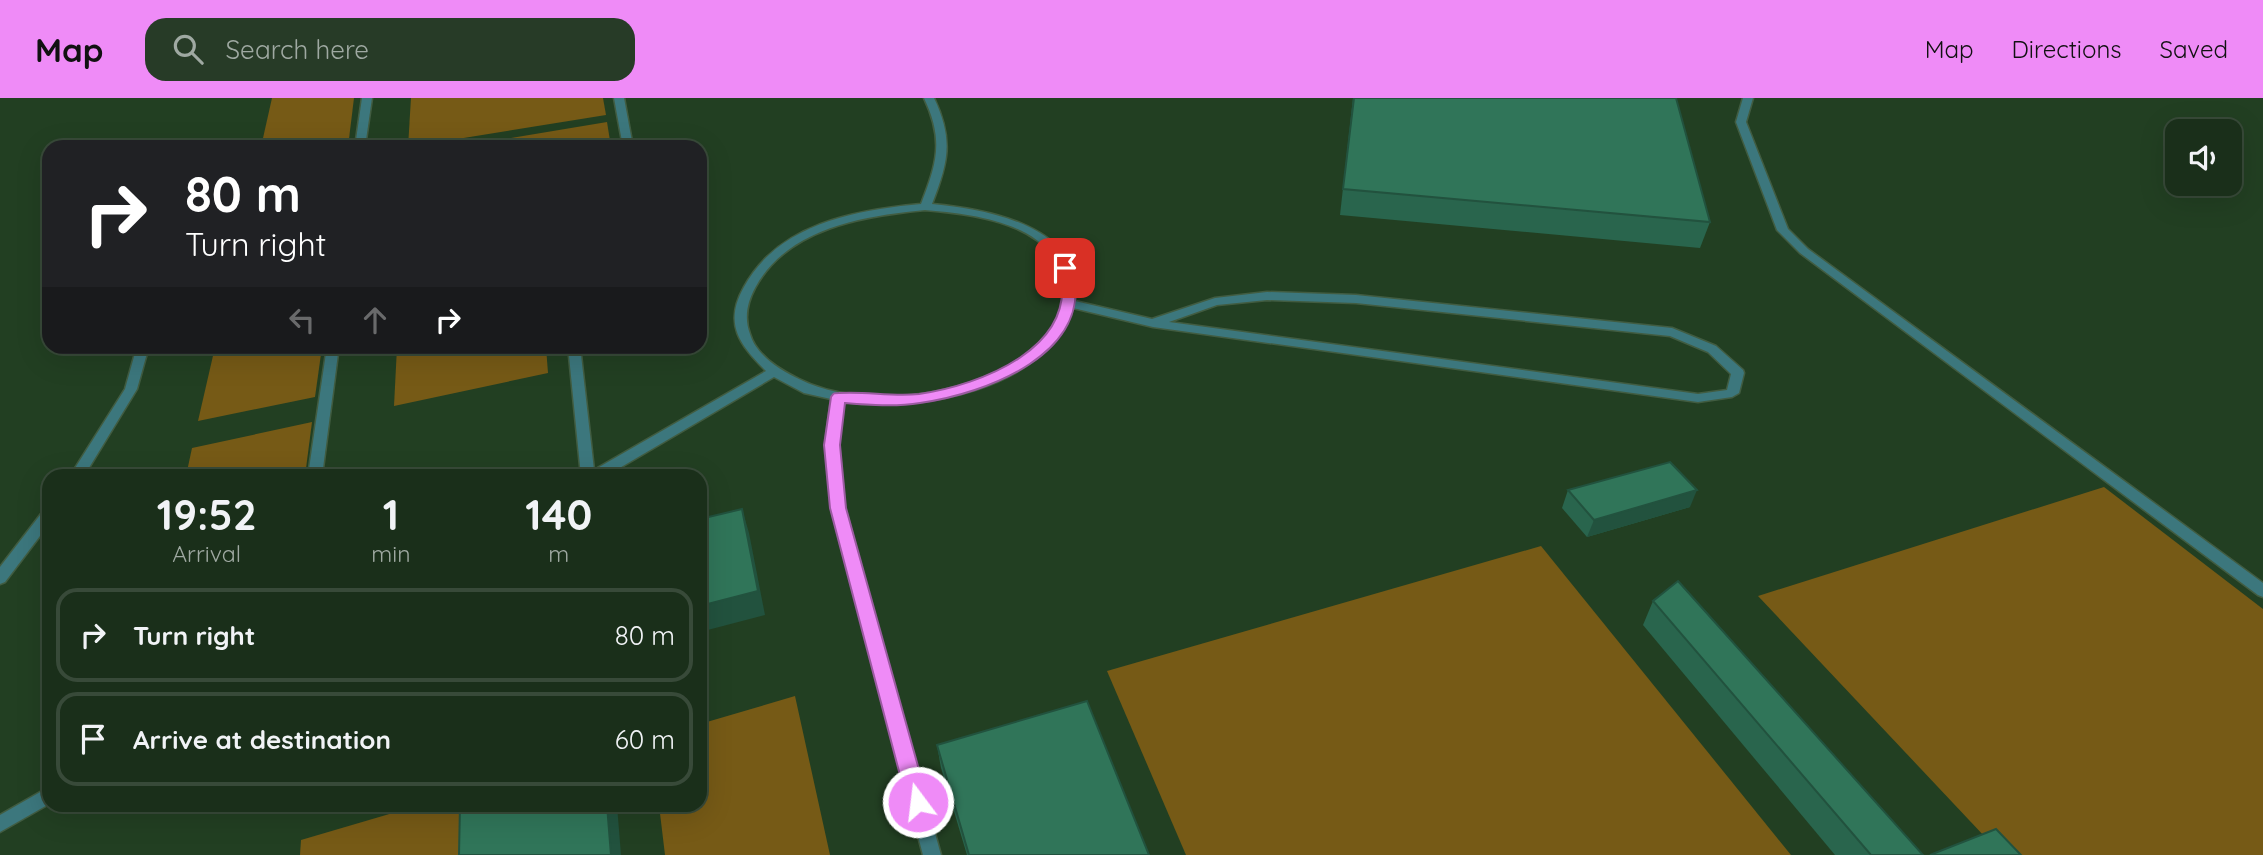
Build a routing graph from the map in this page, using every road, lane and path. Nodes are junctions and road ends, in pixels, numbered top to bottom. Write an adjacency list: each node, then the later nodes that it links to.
1 (367, 98): 5 (lane)
2 (619, 98): 6 (lane)
3 (929, 98): 7 (lane)
4 (1747, 98): 21 (lane)
5 (361, 140)
6 (627, 140)
7 (925, 207): 8 (lane); 13 (lane)
8 (1069, 303): 9 (lane); 14 (lane)
9 (1153, 323): 9 (lane)
10 (141, 354): 15 (lane)
11 (332, 354): 16 (lane)
12 (574, 354): 17 (lane)
13 (774, 372): 14 (lane); 18 (lane)
14 (838, 397): 24 (lane)
15 (81, 469)
16 (316, 469)
17 (588, 469)
18 (607, 469)
19 (42, 523): 20 (lane)
20 (0, 578)
21 (2263, 591)
22 (42, 799): 23 (lane)
23 (0, 824)
24 (932, 855)

